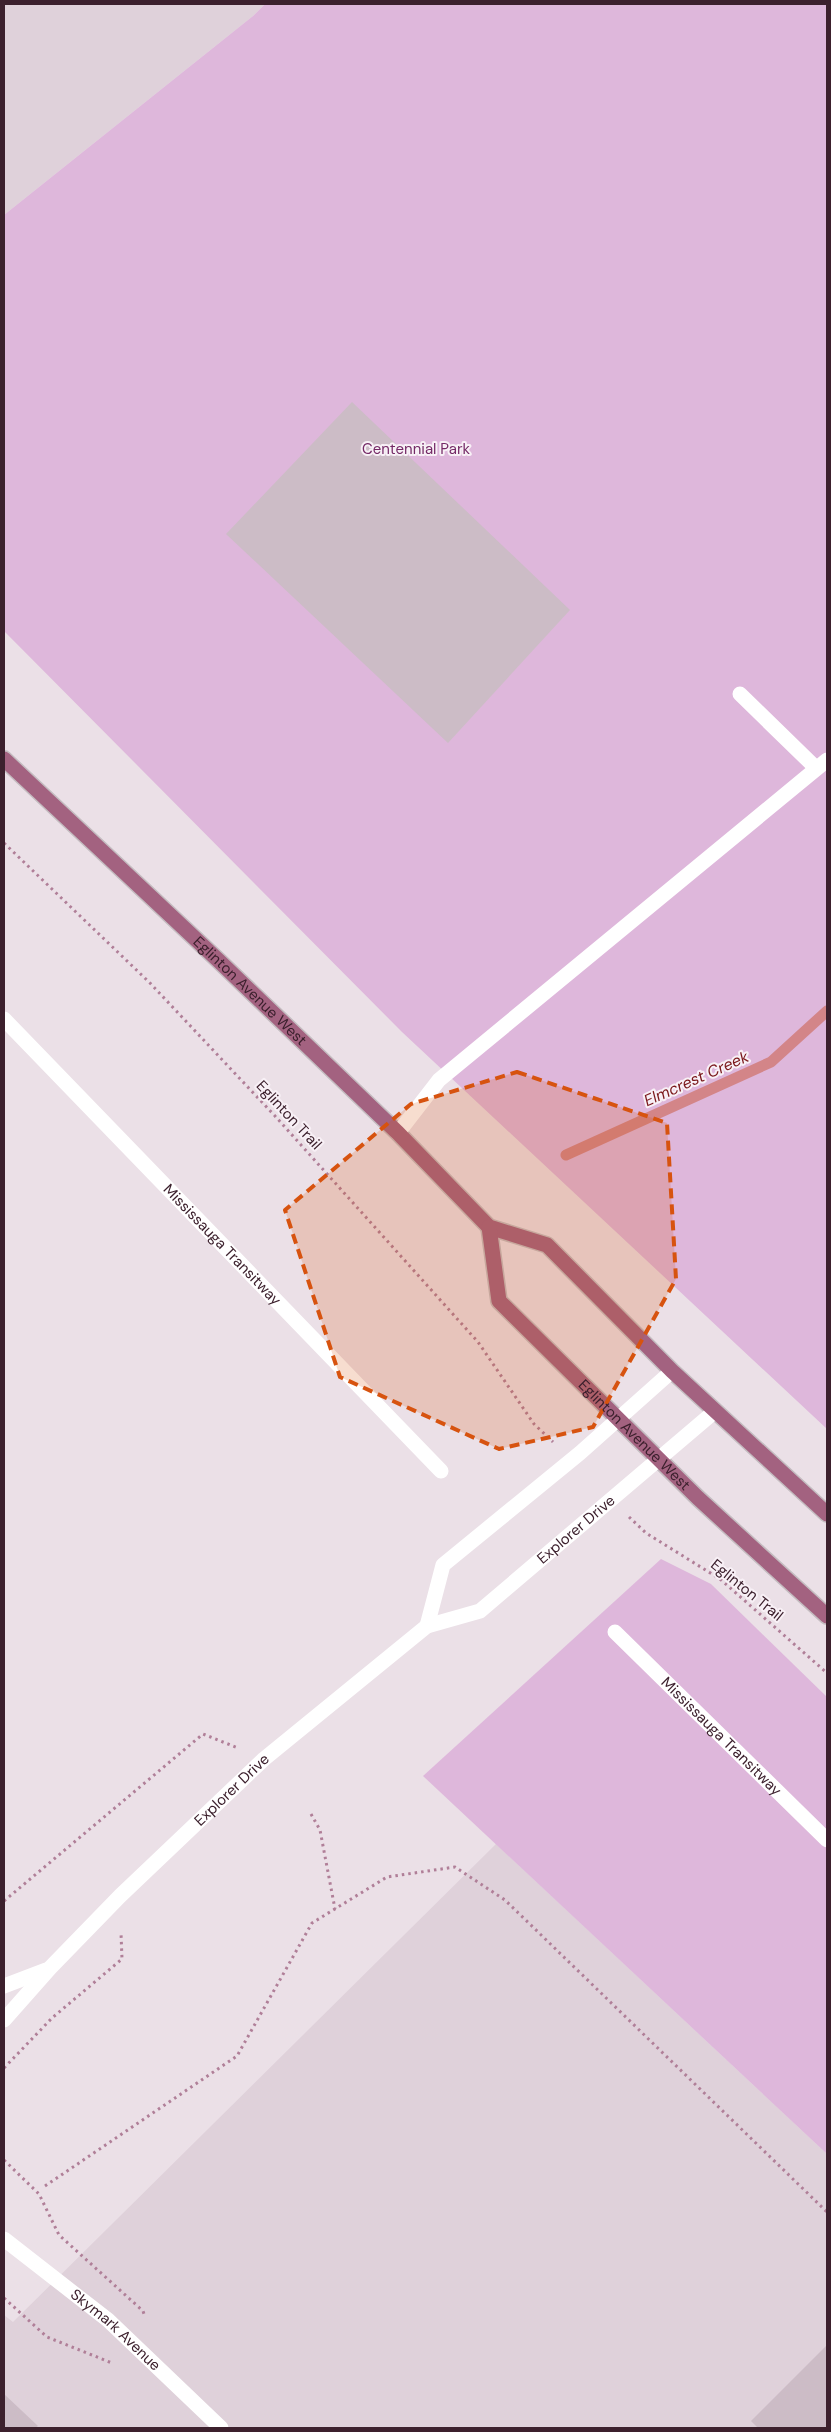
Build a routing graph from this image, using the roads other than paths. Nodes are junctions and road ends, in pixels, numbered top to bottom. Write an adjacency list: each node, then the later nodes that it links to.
1 (740, 694): 3 (street)
2 (4, 759): 5 (main road, Eglinton Avenue West)
3 (821, 764): 5 (street)
4 (4, 1019): 11 (street, Mississauga Transitway)
5 (398, 1133): 6 (main road, Eglinton Avenue West)
6 (489, 1227): 7 (main road, Eglinton Avenue West); 9 (main road, Eglinton Avenue West)
7 (672, 1371): 8 (main road, Eglinton Avenue West); 9 (street)
8 (714, 1412): 10 (street, Explorer Drive); 12 (main road, Eglinton Avenue West)
9 (618, 1420): 10 (main road, Eglinton Avenue West); 14 (street)
10 (658, 1459): 13 (main road, Eglinton Avenue West); 14 (street, Explorer Drive)
11 (441, 1471)
12 (827, 1514)
13 (827, 1616)
14 (426, 1626): 17 (street, Explorer Drive)
15 (614, 1632): 16 (street, Mississauga Transitway)
16 (827, 1840)
17 (50, 1968): 18 (street, Explorer Drive); 19 (street, Explorer Drive)
18 (4, 1986)
19 (4, 2020)
20 (4, 2239): 21 (street, Skymark Avenue)
21 (222, 2428)

